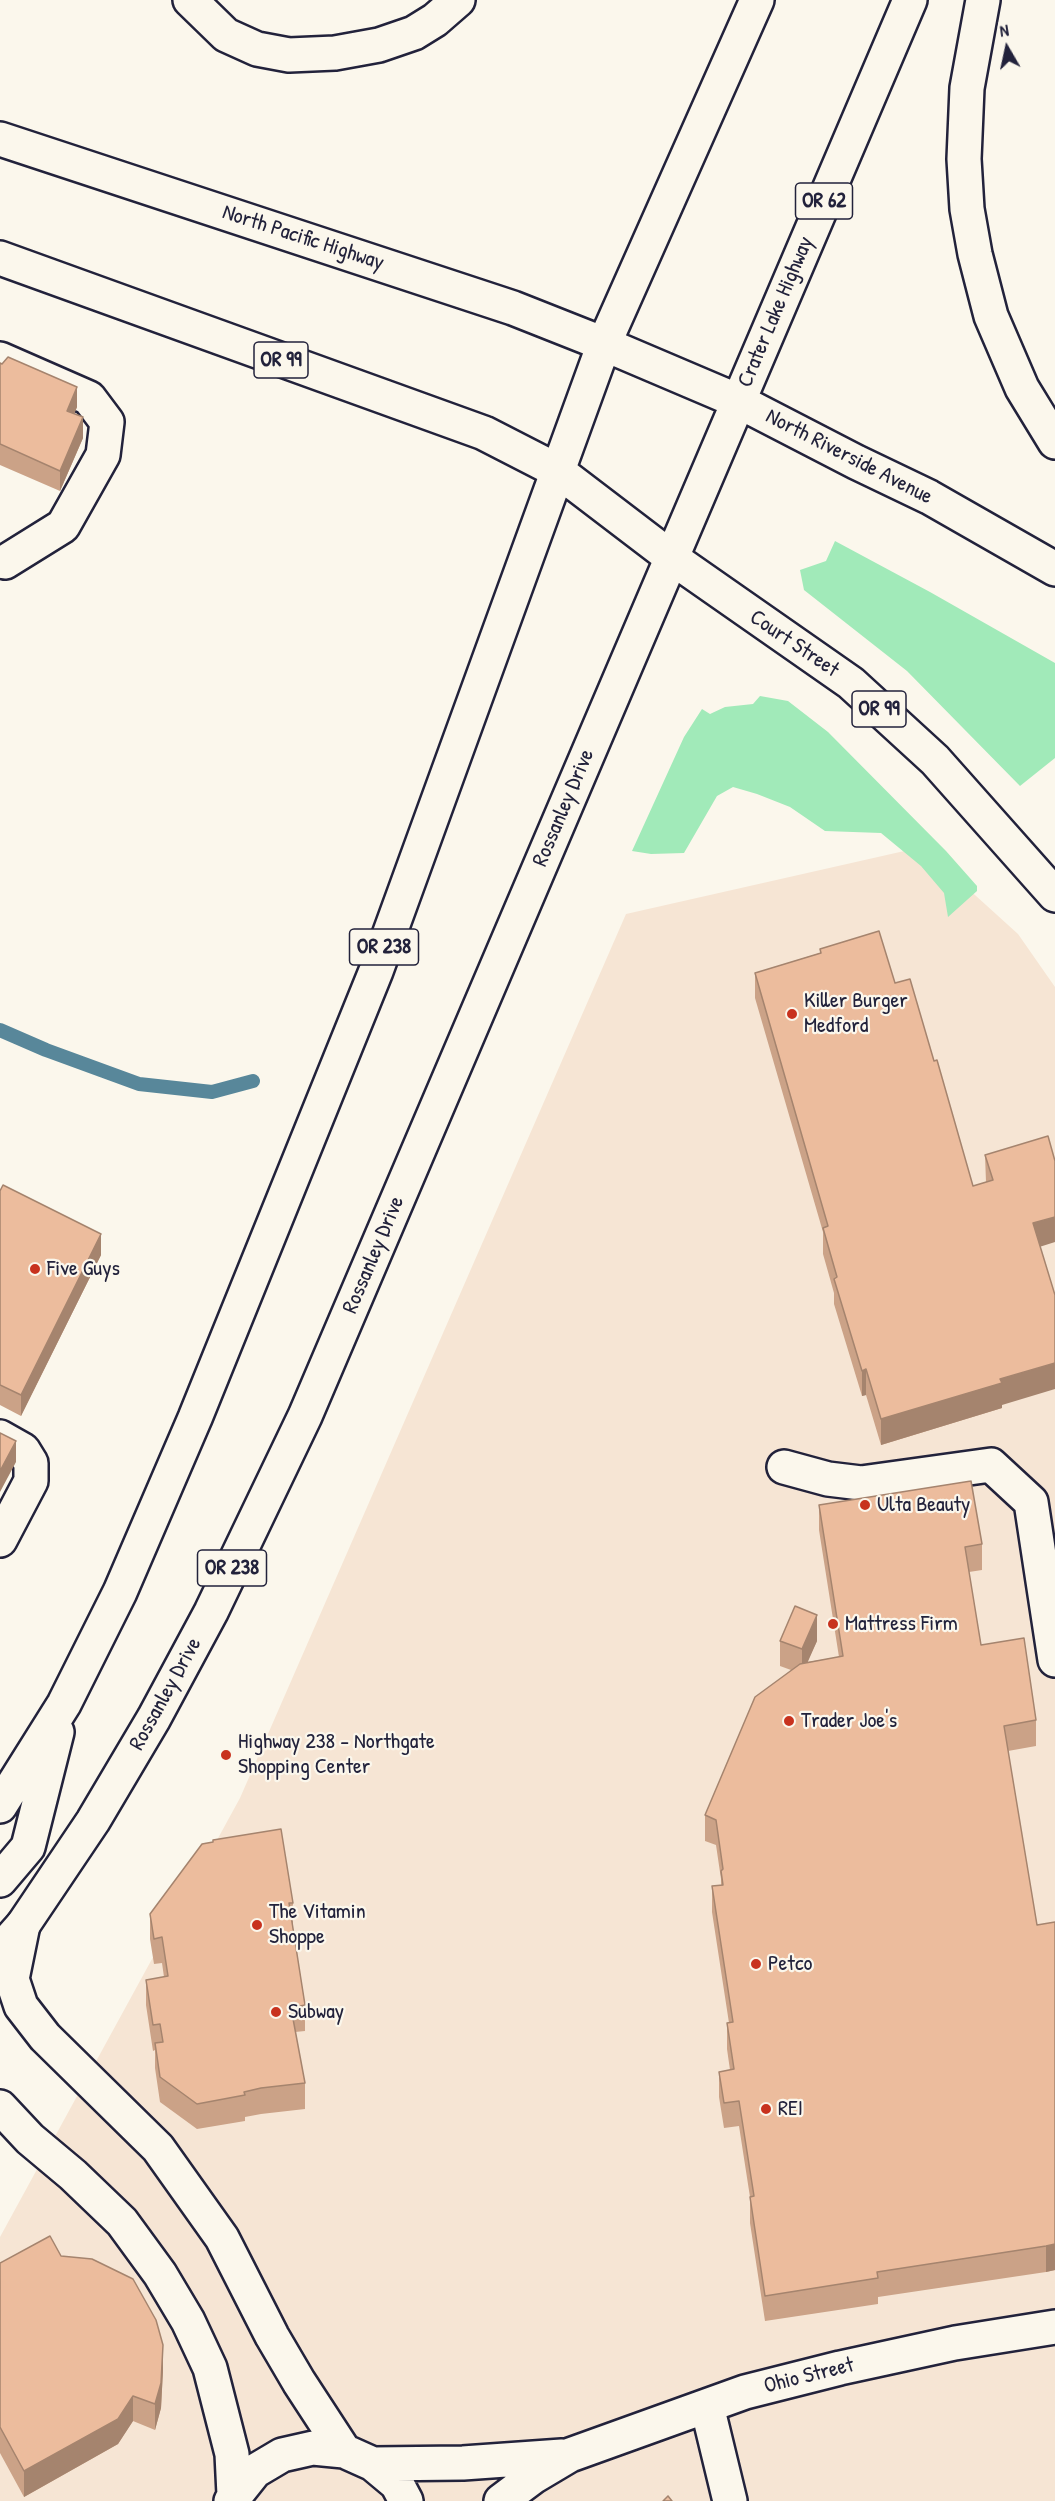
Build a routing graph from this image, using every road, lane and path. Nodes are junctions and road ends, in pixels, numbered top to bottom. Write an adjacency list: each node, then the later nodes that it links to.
1 (190, 0): 2 (main road)
2 (458, 0)
3 (757, 0): 8 (main road)
4 (910, 0): 10 (main road, Crater Lake Highway / OR 62)
5 (983, 0): 11 (main road)
6 (0, 139): 8 (main road, North Pacific Highway)
7 (0, 258): 12 (main road, OR 99)
8 (604, 344): 10 (main road, North Riverside Avenue); 12 (main road)
9 (0, 359): 14 (main road)
10 (738, 401): 13 (main road, Crater Lake Highway / OR 62); 15 (main road, North Riverside Avenue)
11 (1055, 442)
12 (558, 471): 13 (main road, Court Street / OR 99); 21 (main road, OR 238)
13 (672, 558): 16 (main road, Court Street / OR 99); 24 (main road, Rossanley Drive / OR 238)
14 (5, 562)
15 (1055, 569)
16 (1055, 895)
17 (0, 1437): 19 (main road)
18 (784, 1467): 20 (main road)
19 (0, 1540)
20 (1055, 1660)
21 (64, 1704): 22 (main road, OR 238); 23 (main road)
22 (0, 1806)
23 (0, 1880)
24 (23, 1925): 25 (main road, OR 238); 30 (main road)
25 (0, 1951)
26 (0, 2107): 31 (main road)
27 (1055, 2327): 28 (main road, Ohio Street)
28 (707, 2406): 29 (main road, Ohio Street); 34 (main road)
29 (570, 2455): 30 (main road, Ohio Street); 33 (main road, Ohio Street)
30 (359, 2458): 31 (main road, Ohio Street); 32 (main road)
31 (232, 2498)
32 (406, 2501)
33 (501, 2501)
34 (730, 2501)

